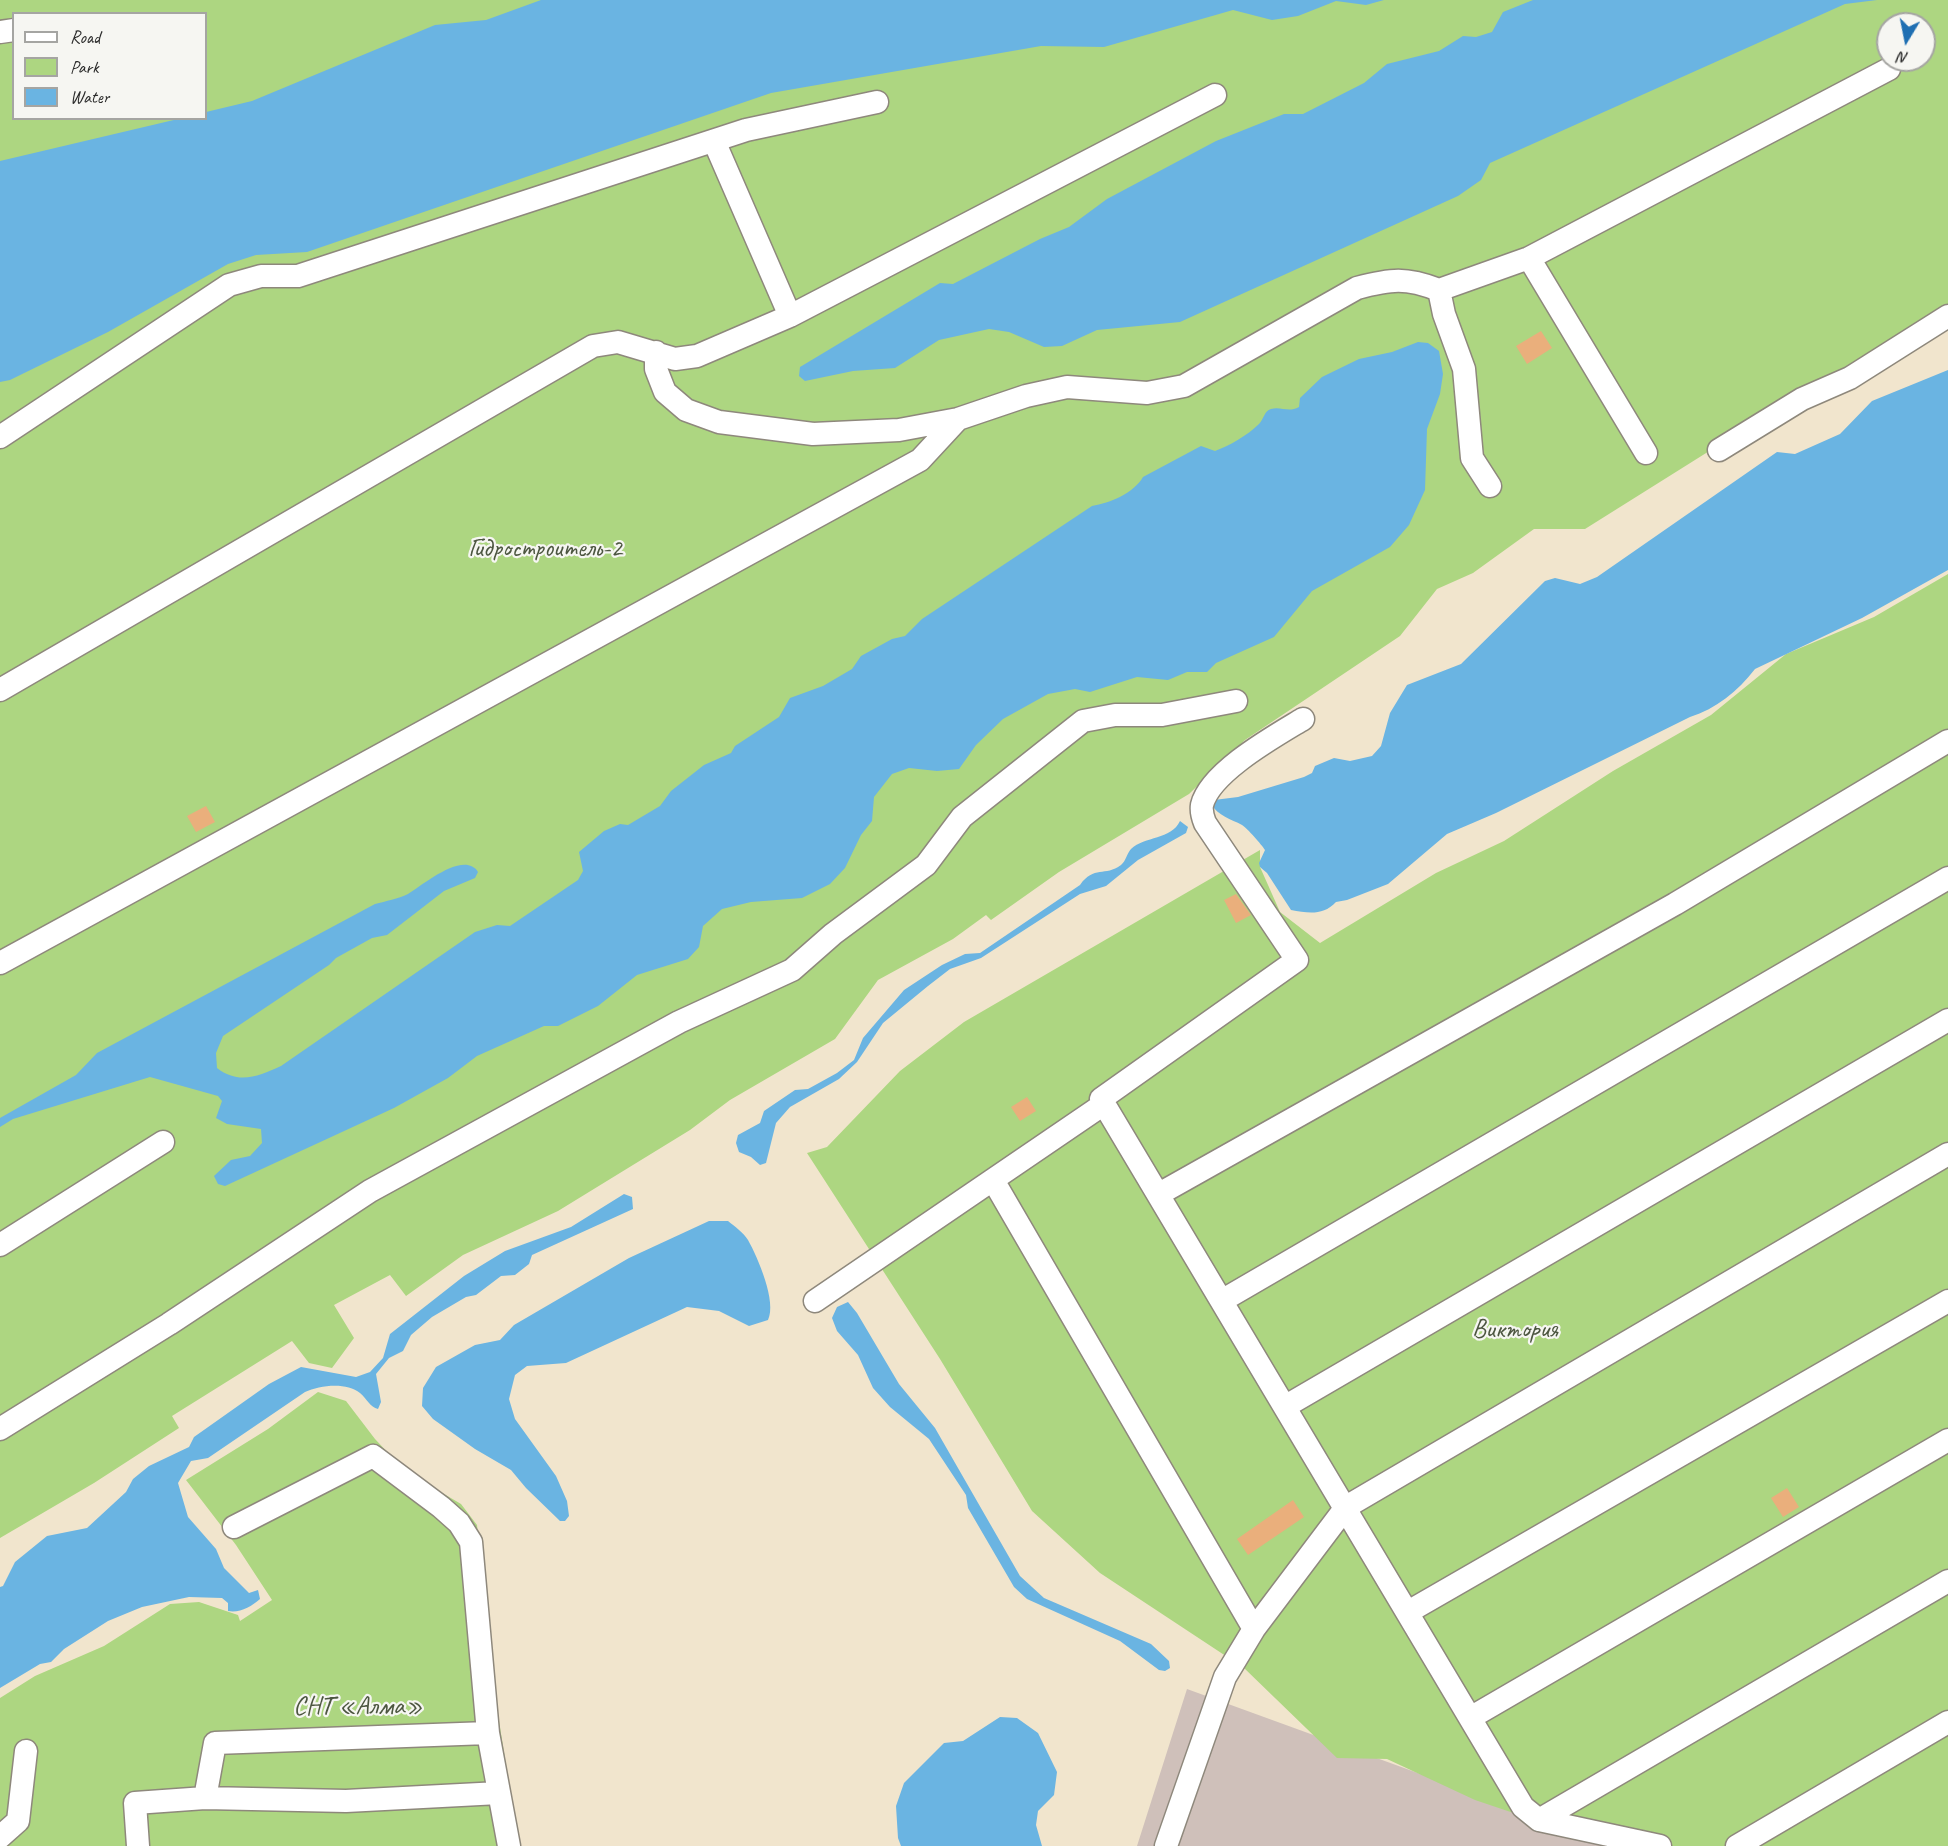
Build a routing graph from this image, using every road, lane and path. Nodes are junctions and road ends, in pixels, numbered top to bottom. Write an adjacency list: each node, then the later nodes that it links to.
1 (1883, 72): 5 (street)
2 (1215, 95): 7 (street)
3 (877, 102): 4 (street)
4 (714, 141): 7 (street); 11 (street)
5 (1529, 258): 6 (street); 13 (street)
6 (1439, 290): 10 (street); 14 (street)
7 (790, 316): 9 (street)
8 (1948, 316): 12 (street)
9 (656, 352): 10 (street); 15 (street)
10 (958, 419): 20 (street)
11 (0, 437)
12 (1719, 450)
13 (1646, 453)
14 (1490, 486)
15 (0, 690)
16 (1236, 701): 32 (street)
17 (1303, 719): 22 (street)
18 (1948, 741): 26 (street)
19 (1948, 878): 28 (street)
20 (0, 963)
21 (1948, 1020): 31 (street)
22 (1104, 1104): 25 (street); 26 (street)
23 (163, 1142): 27 (street)
24 (1948, 1154): 34 (street)
25 (993, 1180): 29 (street); 38 (street)
26 (1159, 1194): 28 (street)
27 (0, 1245)
28 (1223, 1300): 31 (street)
29 (815, 1301)
30 (1948, 1301): 37 (street)
31 (1286, 1407): 34 (street)
32 (0, 1429)
33 (1948, 1440): 39 (street)
34 (1346, 1507): 37 (street); 38 (street)
35 (234, 1527): 41 (street)
36 (1948, 1581): 45 (street)
37 (1408, 1612): 39 (street)
38 (1254, 1629): 49 (street)
39 (1470, 1718): 45 (street)
40 (1948, 1722): 51 (street)
41 (488, 1733): 43 (street); 44 (street)
42 (26, 1751): 46 (street)
43 (500, 1793): 44 (street); 48 (street)
44 (205, 1798): 47 (street)
45 (1539, 1820): 50 (street)
46 (0, 1837)
47 (138, 1846)
48 (509, 1846)
49 (1166, 1846)
50 (1660, 1846)
51 (1737, 1846)

